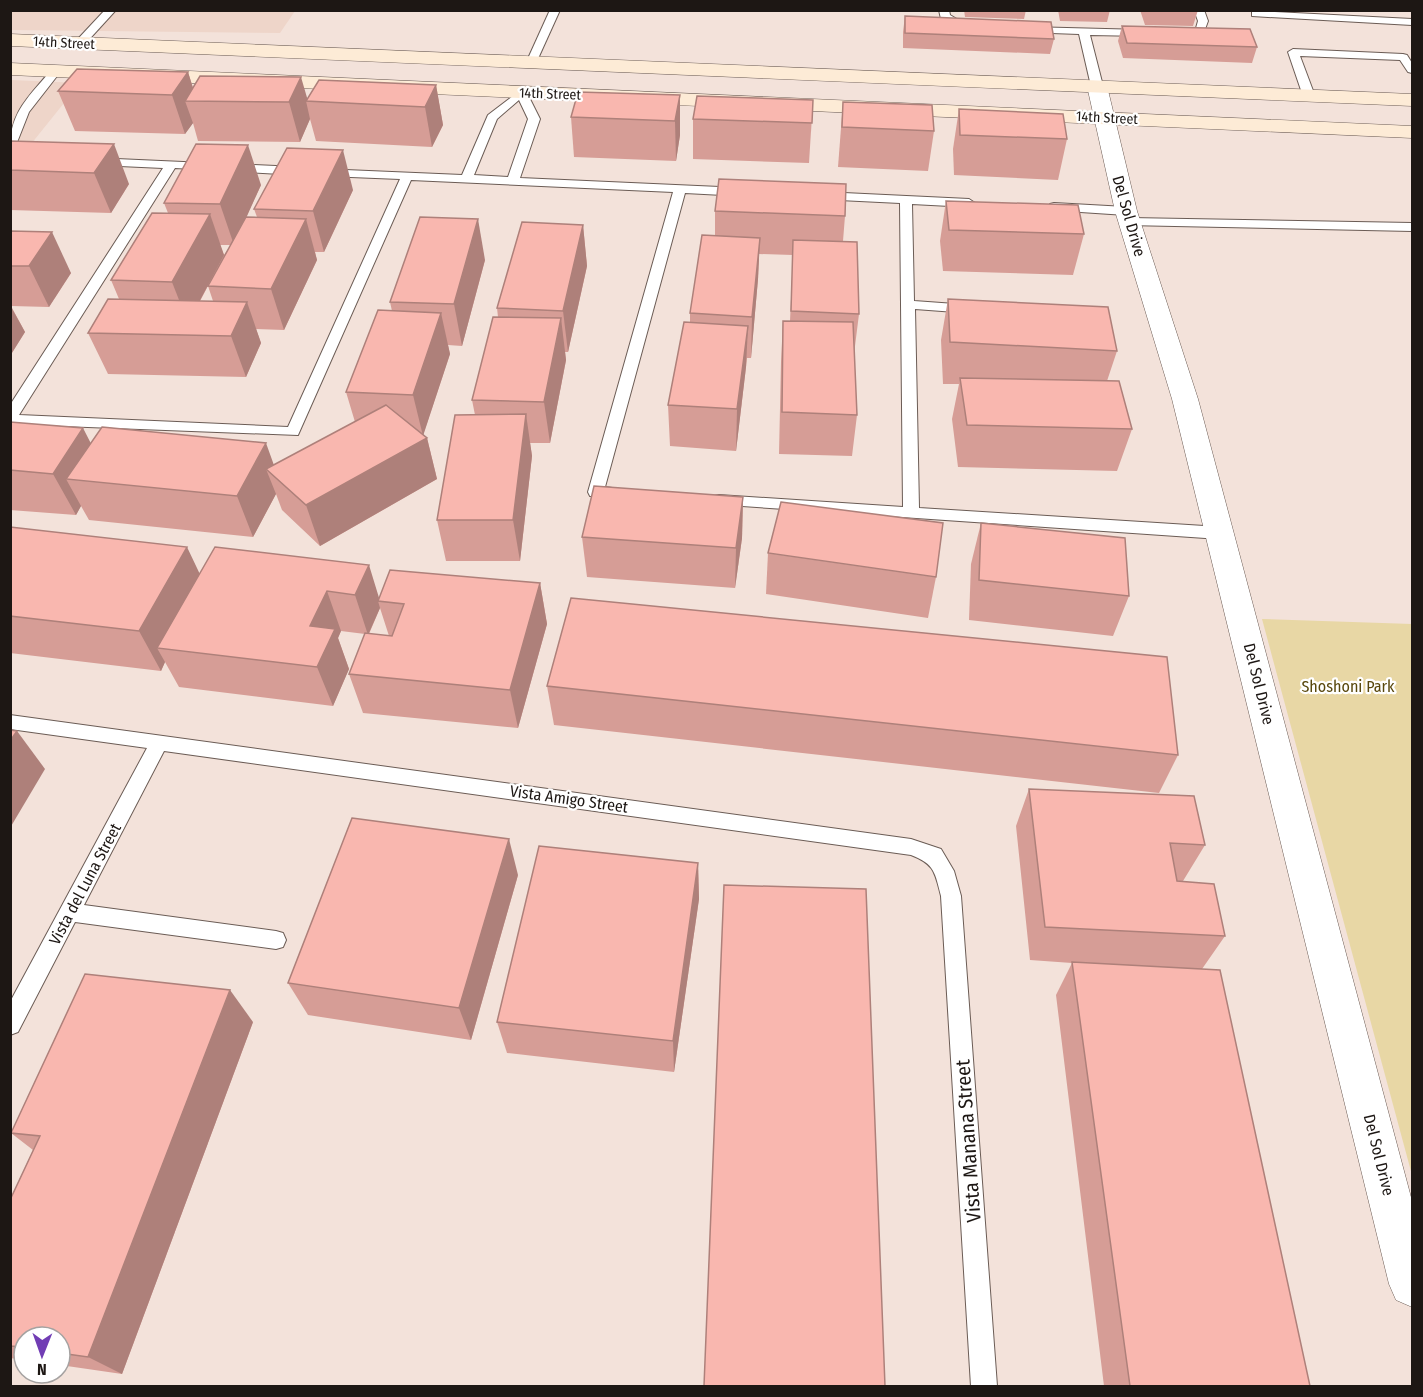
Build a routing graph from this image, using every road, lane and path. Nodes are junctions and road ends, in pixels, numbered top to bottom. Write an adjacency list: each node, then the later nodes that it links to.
1 (111, 10): 13 (lane)
2 (555, 10): 14 (lane)
3 (944, 10): 7 (lane)
4 (1200, 10): 11 (lane)
5 (1256, 14): 6 (lane)
6 (1413, 22)
7 (976, 28)
8 (1012, 30): 9 (lane)
9 (1084, 33): 10 (lane); 18 (lane)
10 (1152, 33)
11 (1171, 33)
12 (10, 40): 13 (main road, 14th Street)
13 (80, 43): 14 (main road, 14th Street); 17 (main road)
14 (531, 63): 18 (main road, 14th Street); 19 (main road)
15 (10, 69): 17 (main road, 14th Street)
16 (1413, 70): 20 (lane)
17 (56, 71): 19 (main road, 14th Street); 23 (lane)
18 (1097, 86): 20 (main road, 14th Street); 24 (street, Del Sol Drive)
19 (521, 93): 24 (main road, 14th Street); 30 (lane); 31 (lane)
20 (1309, 96): 21 (main road, 14th Street)
21 (1413, 100)
22 (10, 110): 23 (lane)
23 (24, 111): 26 (lane)
24 (1103, 118): 25 (main road, 14th Street); 38 (street, Del Sol Drive)
25 (1413, 132)
26 (10, 145)
27 (89, 161): 28 (lane)
28 (171, 165): 29 (lane); 42 (lane)
29 (407, 176): 30 (lane); 42 (lane)
30 (466, 179): 31 (lane)
31 (513, 181): 32 (lane)
32 (680, 189): 33 (lane); 43 (lane)
33 (751, 193)
34 (811, 196): 35 (lane)
35 (906, 200): 36 (lane); 40 (lane)
36 (987, 204)
37 (1045, 207): 38 (lane)
38 (1128, 217): 39 (lane); 46 (street, Del Sol Drive)
39 (1413, 226)
40 (908, 305): 41 (lane); 45 (lane)
41 (988, 310)
42 (10, 418)
43 (631, 494)
44 (701, 499): 45 (lane)
45 (911, 512): 46 (lane)
46 (1220, 533): 53 (street, Del Sol Drive)
47 (10, 722): 48 (lane, Vista Amigo Street)
48 (159, 743): 49 (lane, Vista Amigo Street); 50 (lane, Vista del Luna Street)
49 (951, 896): 54 (lane, Vista Manana Street)
50 (70, 912): 51 (lane); 52 (lane, Vista del Luna Street)
51 (276, 940)
52 (10, 1025)
53 (1413, 1284)
54 (984, 1386)

